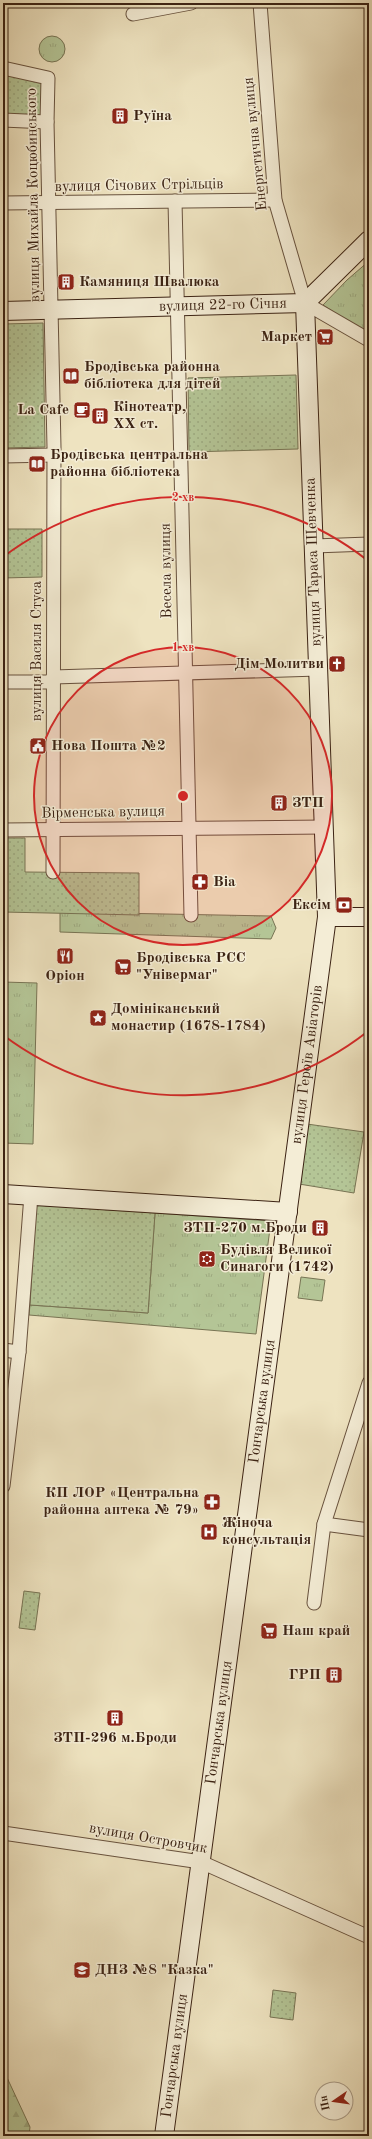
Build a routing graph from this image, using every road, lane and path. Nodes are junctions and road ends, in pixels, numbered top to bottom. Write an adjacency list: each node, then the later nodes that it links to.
1 (191, 3): 3 (street)
2 (260, 3): 7 (street, Енергетична вулиця)
3 (133, 14)
4 (3, 68): 6 (street, вулиця Михайла Коцюбинського)
5 (3, 120): 6 (street)
6 (47, 122): 10 (street, вулиця Михайла Коцюбинського)
7 (275, 200): 8 (street, вулиця Січових Стрільців); 12 (street, Енергетична вулиця)
8 (175, 201): 10 (street, вулиця Січових Стрільців); 13 (street, Весела вулиця)
9 (3, 203): 10 (street, вулиця Січових Стрільців)
10 (49, 203): 14 (street, вулиця Михайла Коцюбинського)
11 (369, 240): 12 (main road, вулиця 22-го Січня)
12 (305, 303): 13 (main road, вулиця 22-го Січня); 16 (street); 20 (main road, вулиця Тараса Шевченка)
13 (177, 306): 14 (main road, вулиця 22-го Січня); 22 (street, Весела вулиця)
14 (51, 309): 15 (main road, вулиця 22-го Січня); 17 (street, вулиця Михайла Коцюбинського)
15 (3, 310)
16 (369, 340)
17 (54, 455): 18 (street); 23 (street, вулиця Василя Стуса)
18 (3, 456)
19 (369, 544): 20 (street)
20 (314, 546): 21 (main road, вулиця Тараса Шевченка)
21 (318, 669): 22 (street); 25 (main road, вулиця Тараса Шевченка)
22 (186, 674): 23 (street); 26 (street, Весела вулиця)
23 (53, 679): 24 (street); 28 (street, вулиця Василя Стуса)
24 (3, 682)
25 (324, 827): 26 (street, Вірменська вулиця); 31 (main road, вулиця Тараса Шевченка)
26 (190, 829): 28 (street, Вірменська вулиця); 30 (street, Весела вулиця)
27 (3, 830): 28 (street, Вірменська вулиця)
28 (53, 830): 29 (street, вулиця Василя Стуса)
29 (52, 872)
30 (191, 916)
31 (327, 917): 32 (main road); 35 (main road, вулиця Героїв Авіаторів)
32 (369, 917)
33 (3, 1194): 34 (main road)
34 (31, 1195): 35 (main road); 37 (street)
35 (288, 1212): 44 (main road, Гончарська вулиця)
36 (3, 1350): 37 (street)
37 (19, 1352): 39 (street)
38 (369, 1383): 40 (street)
39 (3, 1486)
40 (324, 1524): 41 (street); 42 (street)
41 (369, 1530)
42 (314, 1603)
43 (3, 1833): 44 (street, вулиця Островчик)
44 (201, 1862): 45 (street, вулиця Островчик); 46 (main road, Гончарська вулиця)
45 (369, 1937)
46 (164, 2136)

